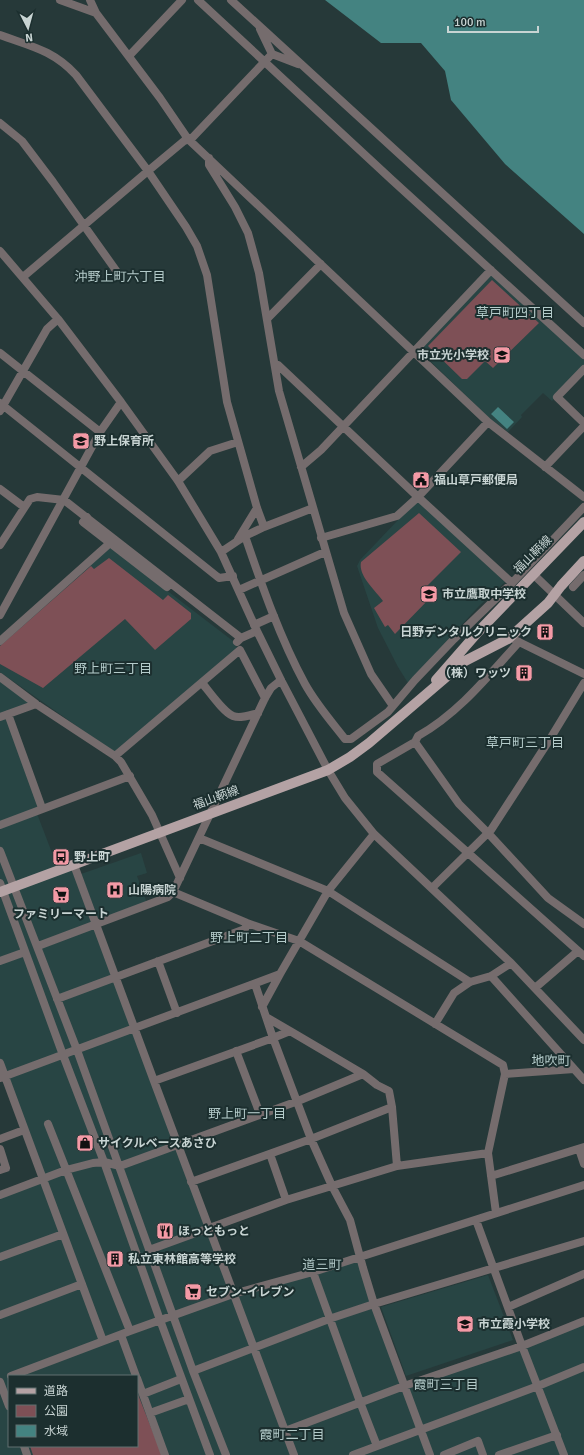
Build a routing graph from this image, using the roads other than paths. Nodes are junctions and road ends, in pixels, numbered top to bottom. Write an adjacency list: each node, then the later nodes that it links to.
1 (60, 0): 6 (street)
2 (90, 0): 6 (street)
3 (182, 0): 10 (street)
4 (198, 0): 11 (street)
5 (231, 0): 7 (street)
6 (96, 14): 10 (street)
7 (257, 24): 9 (street); 12 (street)
8 (0, 35): 16 (street)
9 (272, 54): 11 (street); 12 (street)
10 (129, 56): 14 (street)
11 (265, 61): 14 (street); 20 (street)
12 (301, 65): 25 (street)
13 (0, 123): 17 (street)
14 (188, 139): 15 (street); 16 (street)
15 (209, 158): 19 (street); 24 (street)
16 (148, 171): 17 (street); 39 (street)
17 (83, 225): 21 (street); 22 (street)
18 (0, 251): 22 (street)
19 (321, 264): 24 (street); 26 (street)
20 (491, 270): 26 (street); 28 (street)
21 (120, 276)
22 (23, 277): 23 (street)
23 (58, 319): 31 (street); 32 (street)
24 (267, 319): 29 (street)
25 (584, 323)
26 (414, 352): 34 (street); 36 (street)
27 (0, 353): 31 (street)
28 (584, 355)
29 (275, 364): 36 (street); 41 (street)
30 (584, 369): 35 (street)
31 (23, 372): 33 (street); 38 (street)
32 (121, 402): 38 (street); 43 (street)
33 (1, 406): 40 (street)
34 (488, 422): 42 (street); 45 (street)
35 (584, 422)
36 (343, 426): 41 (street); 45 (street)
37 (584, 426): 42 (street)
38 (100, 432): 40 (street)
39 (238, 442): 43 (street); 50 (street)
40 (82, 467): 47 (street); 64 (street)
41 (301, 467): 51 (street)
42 (546, 467): 46 (street)
43 (178, 481): 59 (street)
44 (0, 489): 48 (street)
45 (418, 497): 56 (street); 66 (street)
46 (584, 497)
47 (64, 500): 48 (street); 52 (street); 70 (street)
48 (24, 507): 58 (street)
49 (584, 507): 66 (street)
50 (257, 508): 54 (street); 55 (street)
51 (313, 508): 54 (street); 56 (street)
52 (87, 517): 57 (street); 79 (street)
53 (584, 522): 62 (main road, 福山鞆線)
54 (264, 527): 55 (street)
55 (241, 538): 59 (street); 65 (street)
56 (321, 538): 60 (street)
57 (110, 543): 77 (street); 79 (street)
58 (0, 545)
59 (221, 552): 64 (street)
60 (325, 552): 65 (street); 88 (street)
61 (584, 561): 69 (main road, 福山鞆線)
62 (533, 574): 69 (street); 75 (main road, 福山鞆線)
63 (584, 575): 67 (street)
64 (233, 576): 68 (street)
65 (260, 580): 68 (street); 71 (street)
66 (512, 583): 73 (street)
67 (573, 587)
68 (239, 590): 74 (street)
69 (555, 595): 72 (street); 76 (main road, 福山鞆線)
70 (0, 615)
71 (274, 616): 74 (street); 88 (street)
72 (584, 623)
73 (469, 625): 75 (street); 88 (street)
74 (255, 628): 79 (street); 82 (street)
75 (478, 632): 85 (main road, 福山鞆線)
76 (509, 638): 78 (street); 85 (main road, 福山鞆線)
77 (0, 641)
78 (519, 642): 80 (street); 92 (street)
79 (239, 643): 83 (street); 86 (street)
80 (584, 674)
81 (0, 677): 87 (street)
82 (281, 680): 86 (street); 94 (street)
83 (202, 683): 89 (street); 93 (street)
84 (584, 683): 100 (street)
85 (422, 697): 94 (main road, 福山鞆線)
86 (265, 698): 89 (street)
87 (36, 704): 90 (street); 93 (street)
88 (393, 706)
89 (258, 713): 97 (street)
90 (8, 714): 91 (street); 96 (street)
91 (0, 718)
92 (415, 742): 100 (street); 104 (street)
93 (115, 756): 95 (street)
94 (328, 770): 97 (main road, 福山鞆線); 101 (street)
95 (130, 776): 96 (street); 99 (street)
96 (42, 808): 98 (street)
97 (211, 814): 99 (main road, 福山鞆線); 102 (street)
98 (0, 825)
99 (159, 833): 105 (main road, 福山鞆線); 106 (street)
100 (488, 833): 104 (street); 114 (street)
101 (374, 834): 108 (street); 110 (street)
102 (199, 838): 106 (street); 110 (street)
103 (0, 851): 107 (street)
104 (467, 852): 108 (street); 118 (street)
105 (74, 865): 107 (main road, 福山鞆線); 112 (street)
106 (180, 878): 111 (street)
107 (14, 887): 109 (main road, 福山鞆線); 116 (street)
108 (432, 888): 121 (street)
109 (1, 889): 117 (street)
110 (328, 891): 115 (street); 125 (street)
111 (173, 892): 112 (street); 113 (street)
112 (96, 923): 116 (street); 124 (street)
113 (247, 923): 115 (street); 120 (street)
114 (584, 924)
115 (299, 941): 122 (street); 132 (street)
116 (38, 946): 128 (street)
117 (25, 952): 119 (street); 139 (street)
118 (581, 953): 127 (street)
119 (0, 961)
120 (158, 961): 124 (street); 130 (street)
121 (511, 963): 123 (street); 127 (street)
122 (280, 974): 126 (street); 129 (street)
123 (491, 976): 125 (street); 141 (street)
124 (116, 977): 128 (street); 133 (street)
125 (470, 982): 132 (street)
126 (255, 984): 129 (street); 130 (street)
127 (535, 988): 136 (street)
128 (57, 999): 137 (street)
129 (262, 1007): 131 (street)
130 (177, 1013): 133 (street)
131 (266, 1017): 134 (street); 135 (street)
132 (435, 1024): 143 (street)
133 (134, 1029): 137 (street); 146 (street)
134 (290, 1030): 135 (street); 142 (street)
135 (273, 1038): 138 (street); 147 (street)
136 (584, 1040)
137 (77, 1050): 139 (street); 161 (street)
138 (236, 1051): 146 (street); 149 (street)
139 (63, 1055): 144 (street); 159 (street)
140 (0, 1064): 144 (street)
141 (574, 1069): 143 (street); 145 (street)
142 (364, 1074): 147 (street); 148 (street)
143 (505, 1074): 157 (street)
144 (2, 1078): 151 (street)
145 (584, 1080)
146 (154, 1081): 154 (street)
147 (298, 1101): 149 (street); 153 (street)
148 (392, 1107): 153 (street); 162 (street)
149 (260, 1114): 154 (street)
150 (48, 1124): 164 (street)
151 (24, 1130): 152 (street); 166 (street)
152 (0, 1139)
153 (311, 1140): 158 (street); 168 (street)
154 (178, 1146): 161 (street); 167 (street)
155 (582, 1148): 160 (street); 165 (street)
156 (0, 1149): 163 (street)
157 (488, 1153): 162 (street); 165 (street)
158 (270, 1154): 167 (street); 171 (street)
159 (104, 1162): 161 (street); 164 (street); 190 (street)
160 (584, 1164)
161 (120, 1166): 177 (street)
162 (397, 1166): 168 (street)
163 (0, 1170)
164 (66, 1170): 166 (street); 192 (street)
165 (491, 1176): 172 (street)
166 (43, 1179): 170 (street); 175 (street)
167 (191, 1182): 174 (street)
168 (332, 1186): 171 (street); 179 (street)
169 (584, 1186): 172 (street)
170 (0, 1195)
171 (286, 1200): 174 (street)
172 (496, 1213): 173 (street)
173 (476, 1220): 179 (street); 180 (street)
174 (208, 1229): 177 (street); 184 (street)
175 (63, 1234): 178 (street); 183 (street)
176 (584, 1241): 180 (street)
177 (149, 1250): 188 (street)
178 (0, 1257)
179 (360, 1257): 181 (street); 185 (street)
180 (494, 1268): 185 (street); 186 (street)
181 (313, 1272): 184 (street); 189 (street)
182 (584, 1274): 186 (street)
183 (82, 1284): 187 (street); 194 (street)
184 (233, 1294): 188 (street); 196 (street)
185 (374, 1304): 189 (street); 204 (street)
186 (508, 1307): 195 (street)
187 (0, 1315)
188 (173, 1315): 190 (street); 198 (street)
189 (329, 1319): 196 (street); 208 (street)
190 (160, 1320): 192 (street); 201 (street)
191 (584, 1321): 195 (street)
192 (130, 1331): 193 (street)
193 (121, 1335): 194 (street); 200 (street)
194 (103, 1341): 199 (street)
195 (522, 1346): 204 (street); 205 (street)
196 (254, 1348): 198 (street); 212 (street)
197 (584, 1367): 205 (street)
198 (193, 1371): 217 (street)
199 (13, 1375)
200 (136, 1375)
201 (181, 1379): 206 (street); 207 (street)
202 (138, 1380): 206 (street)
203 (0, 1381): 209 (street)
204 (404, 1386): 208 (street); 211 (street)
205 (538, 1386): 211 (street); 213 (street)
206 (143, 1394): 210 (street)
207 (189, 1399): 210 (street); 216 (street)
208 (360, 1402): 212 (street); 214 (street)
209 (8, 1403)
210 (150, 1414): 215 (street)
211 (421, 1430): 214 (street); 220 (street)
212 (285, 1431): 218 (street)
213 (557, 1435): 223 (street); 224 (street)
214 (377, 1446): 219 (street)
215 (165, 1455)
216 (210, 1455)
217 (226, 1455)
218 (294, 1455)
219 (354, 1455)
220 (430, 1455)
221 (444, 1455): 222 (street)
222 (483, 1455)
223 (499, 1455)
224 (564, 1455)

